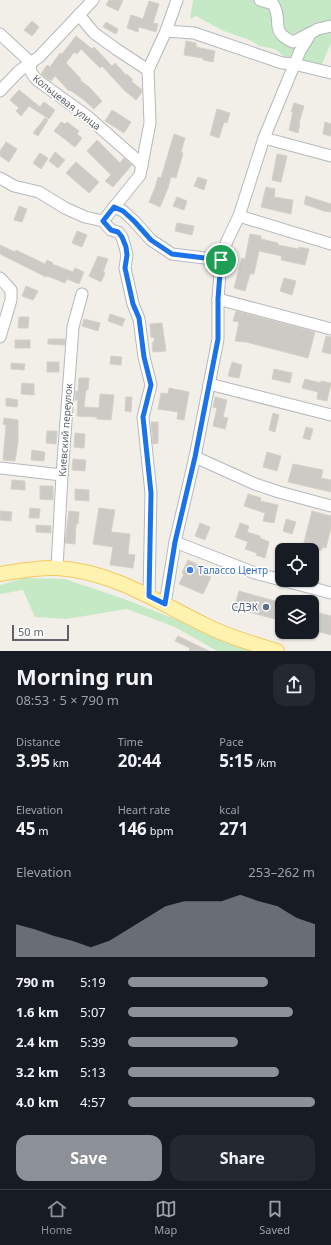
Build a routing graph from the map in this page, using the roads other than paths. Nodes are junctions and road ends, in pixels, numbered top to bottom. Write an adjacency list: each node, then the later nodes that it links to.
1 (93, 0): 4 (street)
2 (177, 0): 6 (street)
3 (260, 0): 8 (street)
4 (79, 15): 9 (street); 11 (street)
5 (331, 26): 8 (street)
6 (166, 31): 10 (street); 11 (street)
7 (0, 34): 9 (street, Кольцевая улица)
8 (296, 46): 10 (street)
9 (31, 63): 13 (street); 16 (street, Кольцевая улица)
10 (294, 64): 12 (street); 14 (street)
11 (148, 70): 16 (street)
12 (331, 73)
13 (0, 91)
14 (264, 138): 15 (street); 19 (street)
15 (331, 156)
16 (142, 166): 18 (street)
17 (0, 178): 20 (street)
18 (114, 207): 20 (street); 22 (street)
19 (239, 216): 21 (street); 22 (street)
20 (103, 221): 38 (street)
21 (331, 244)
22 (221, 260): 25 (street)
23 (0, 278): 27 (street)
24 (82, 294): 32 (street, Киевский переулок)
25 (218, 299): 26 (street); 28 (street)
26 (331, 329)
27 (0, 337)
28 (209, 384): 29 (street); 30 (street)
29 (331, 414)
30 (195, 457): 33 (street); 34 (street)
31 (0, 468): 32 (street)
32 (62, 475): 35 (street, Киевский переулок)
33 (331, 506)
34 (175, 542): 37 (street); 39 (street)
35 (57, 568): 36 (main road); 38 (main road)
36 (0, 574)
37 (331, 593)
38 (149, 596): 39 (main road)
39 (165, 604): 40 (main road)
40 (278, 651)

